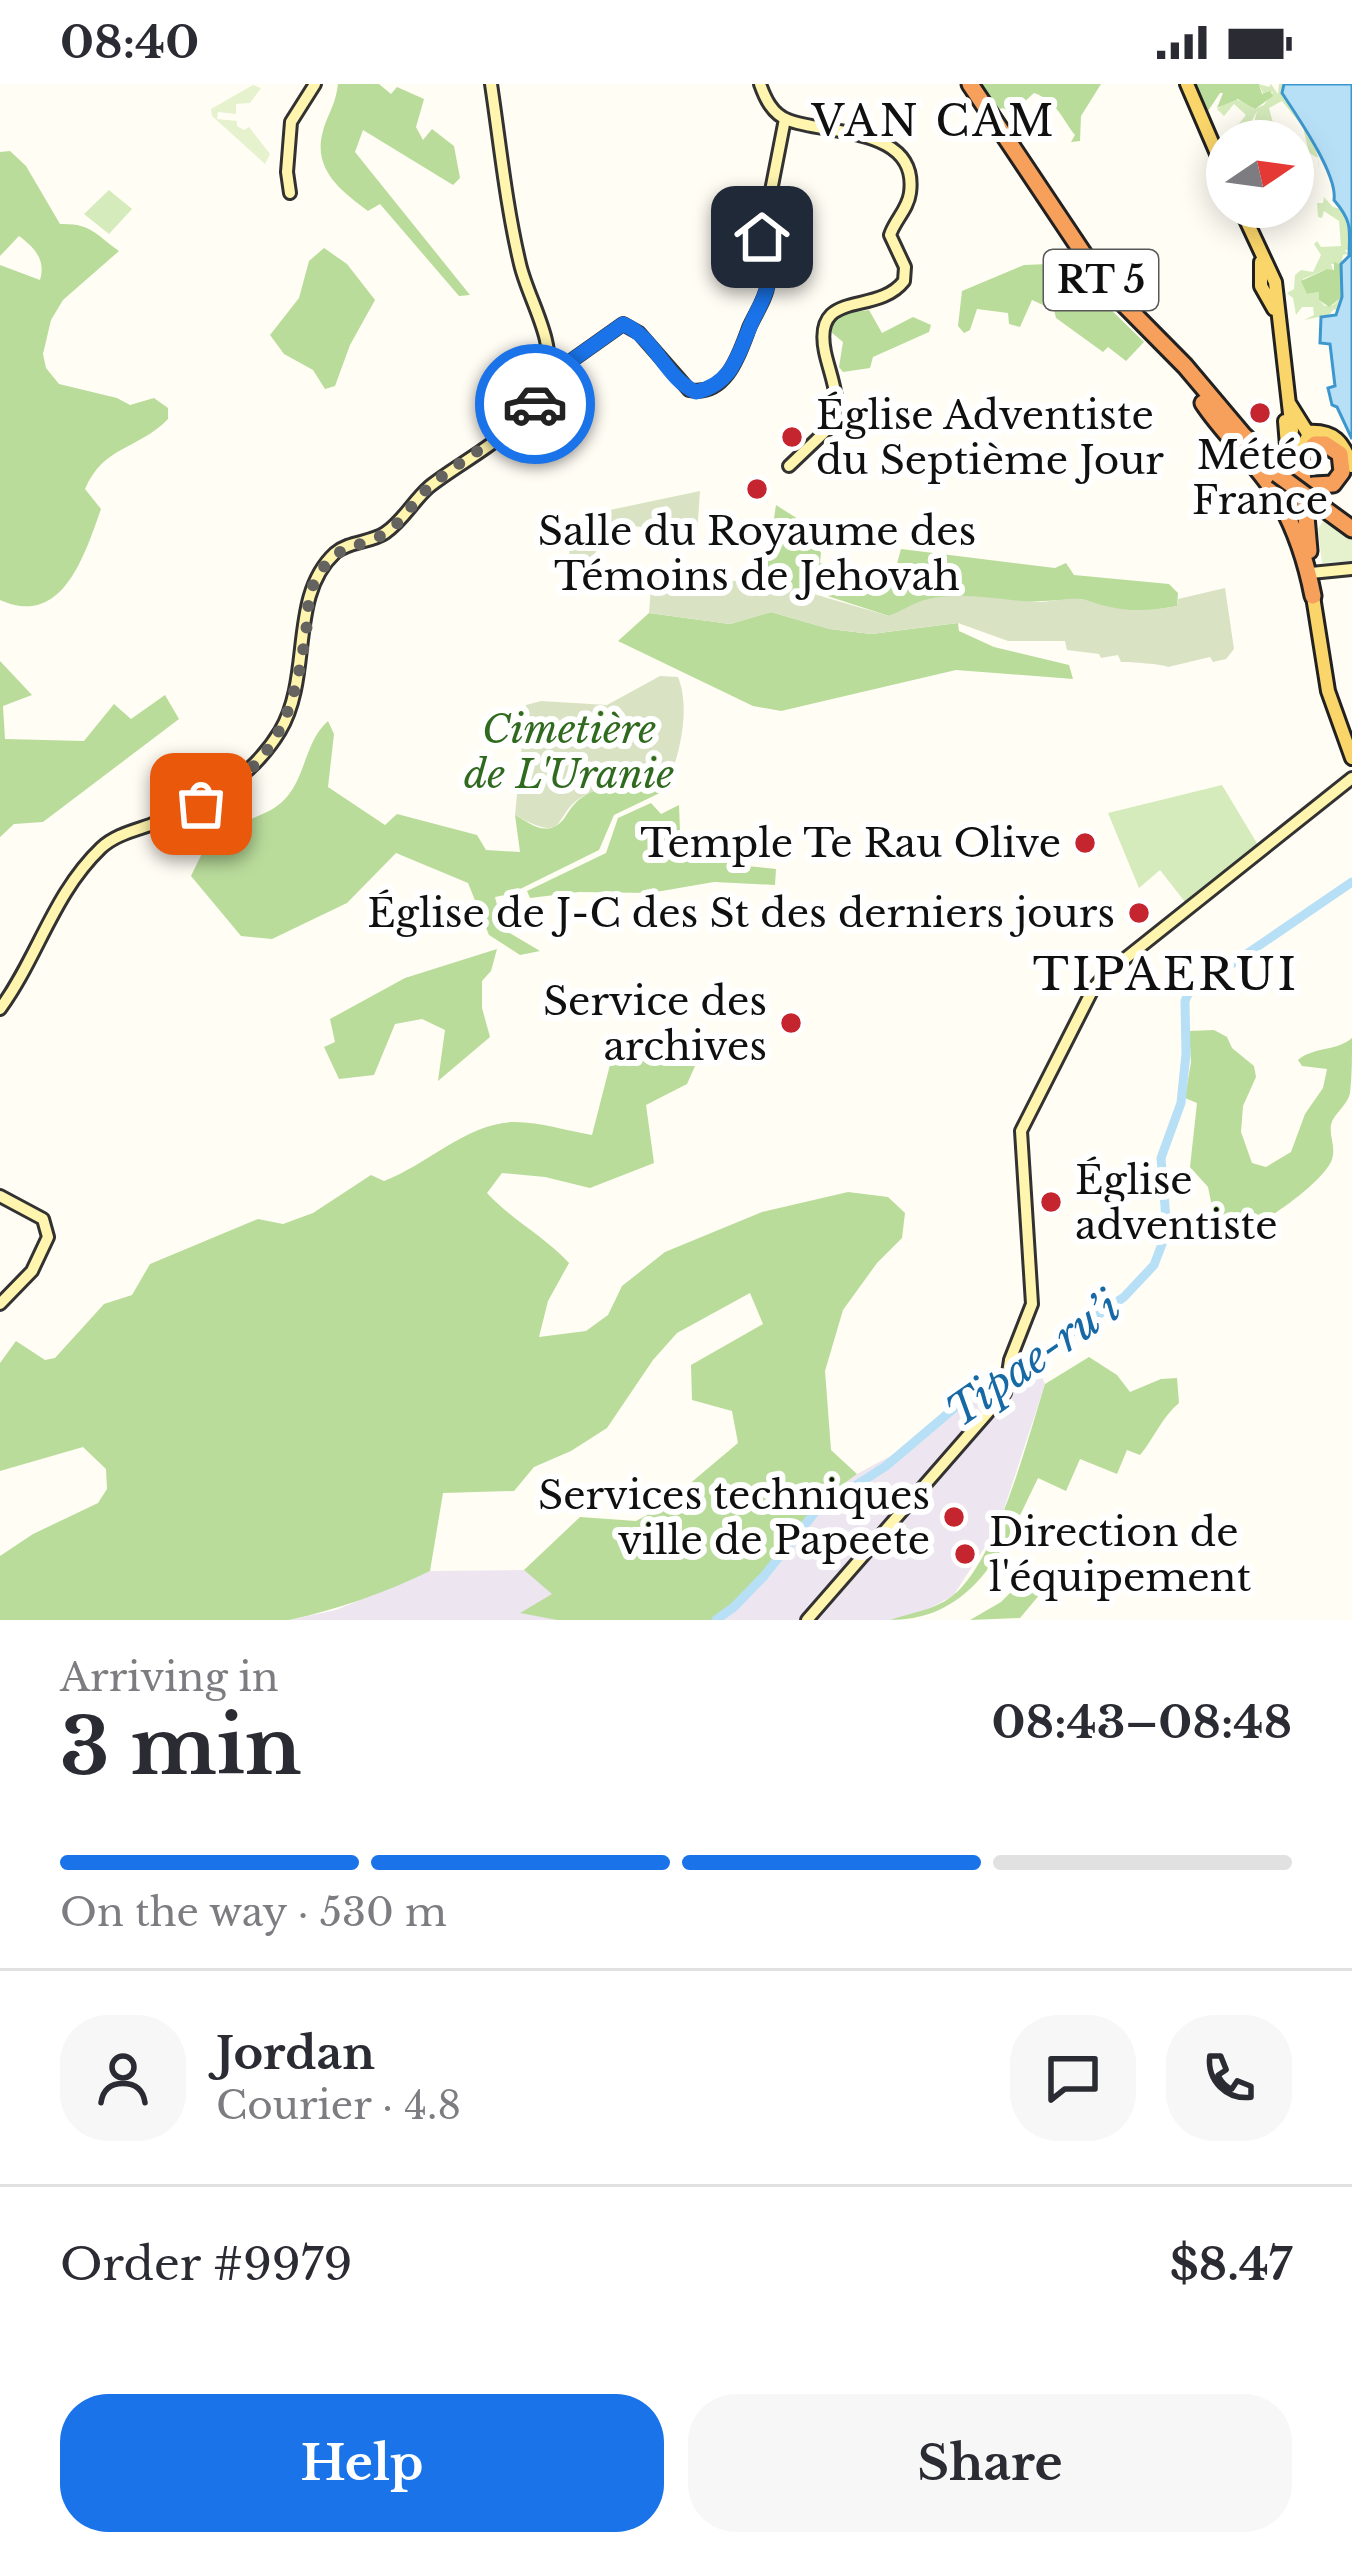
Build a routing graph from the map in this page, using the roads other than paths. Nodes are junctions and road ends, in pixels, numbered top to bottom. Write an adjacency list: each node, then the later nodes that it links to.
1 (315, 84): 10 (main road)
2 (491, 84): 15 (main road)
3 (760, 84): 7 (main road)
4 (958, 84): 17 (highway, RT 5)
5 (970, 84): 9 (highway, RT 5)
6 (1187, 84): 8 (main road)
7 (785, 119): 15 (main road); 20 (main road)
8 (1206, 128)
9 (1029, 172): 12 (highway); 14 (highway, RT 5)
10 (290, 193)
11 (1249, 228): 16 (main road)
12 (1080, 235)
13 (1103, 266): 14 (highway)
14 (1142, 324): 22 (highway, RT 5)
15 (549, 368): 31 (main road)
16 (1287, 394): 18 (main road); 19 (main road); 22 (main road)
17 (1203, 403): 22 (highway, RT 5); 28 (highway)
18 (1301, 437): 19 (highway); 22 (main road)
19 (1334, 442): 21 (main road); 23 (highway); 25 (highway)
20 (789, 466)
21 (1352, 466)
22 (1287, 472): 23 (highway, RT 5, bridge); 25 (main road)
23 (1316, 495): 24 (highway, RT 5)
24 (1352, 526)
25 (1309, 551): 27 (main road)
26 (1352, 569): 27 (main road)
27 (1311, 573): 28 (main road)
28 (1312, 596): 29 (main road)
29 (1352, 758)
30 (1352, 778): 34 (main road)
31 (0, 1009)
32 (0, 1196): 33 (main road)
33 (0, 1304)
34 (808, 1620)

